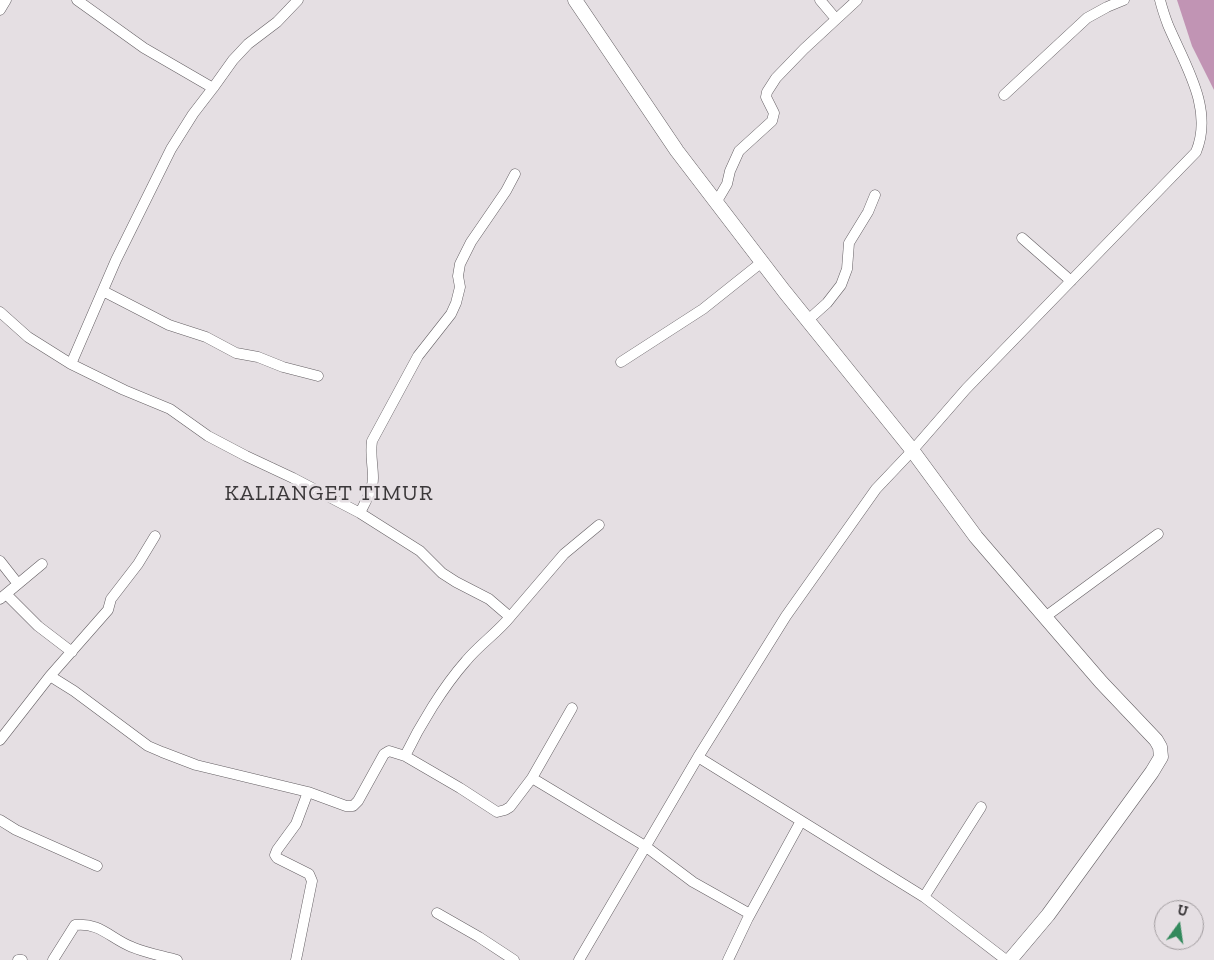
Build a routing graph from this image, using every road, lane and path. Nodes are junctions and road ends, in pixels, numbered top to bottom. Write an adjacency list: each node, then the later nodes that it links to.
1 (6, 0): 9 (street)
2 (77, 0): 11 (street)
3 (298, 0): 11 (street)
4 (575, 0): 15 (main road)
5 (820, 0): 10 (street)
6 (857, 0): 10 (street)
7 (1124, 0): 12 (street)
8 (1160, 0): 18 (street)
9 (0, 10)
10 (836, 19): 15 (street)
11 (213, 88): 19 (street)
12 (1004, 95)
13 (515, 174): 26 (street)
14 (875, 195): 21 (street)
15 (717, 201): 17 (main road)
16 (1022, 238): 18 (street)
17 (762, 262): 21 (main road); 22 (street)
18 (1071, 281): 25 (street)
19 (103, 291): 23 (street); 24 (street)
20 (0, 312): 23 (street)
21 (808, 320): 25 (main road)
22 (621, 362)
23 (71, 364): 26 (street)
24 (318, 376)
25 (912, 451): 35 (main road); 41 (street)
26 (360, 512): 34 (street)
27 (599, 525): 34 (street)
28 (1158, 534): 35 (street)
29 (155, 536): 36 (street)
30 (0, 561): 32 (street)
31 (42, 564): 32 (street)
32 (18, 584): 33 (street)
33 (3, 597): 36 (street)
34 (510, 617): 40 (street)
35 (1045, 617): 61 (main road)
36 (72, 652): 37 (street)
37 (50, 676): 39 (street); 43 (street)
38 (572, 708): 42 (street)
39 (0, 740)
40 (405, 756): 42 (street); 43 (street)
41 (698, 757): 46 (street); 47 (street)
42 (532, 778): 47 (street)
43 (308, 792): 56 (street)
44 (981, 807): 49 (street)
45 (0, 820): 48 (street)
46 (801, 821): 49 (street); 51 (street)
47 (645, 846): 51 (street); 58 (street)
48 (97, 866)
49 (924, 897): 60 (street)
50 (437, 913): 57 (street)
51 (750, 914): 59 (street)
52 (18, 960): 53 (street)
53 (22, 960)
54 (53, 960): 55 (street)
55 (178, 960)
56 (296, 960)
57 (514, 960)
58 (579, 960)
59 (728, 960)
60 (1006, 960)
61 (1010, 960)

